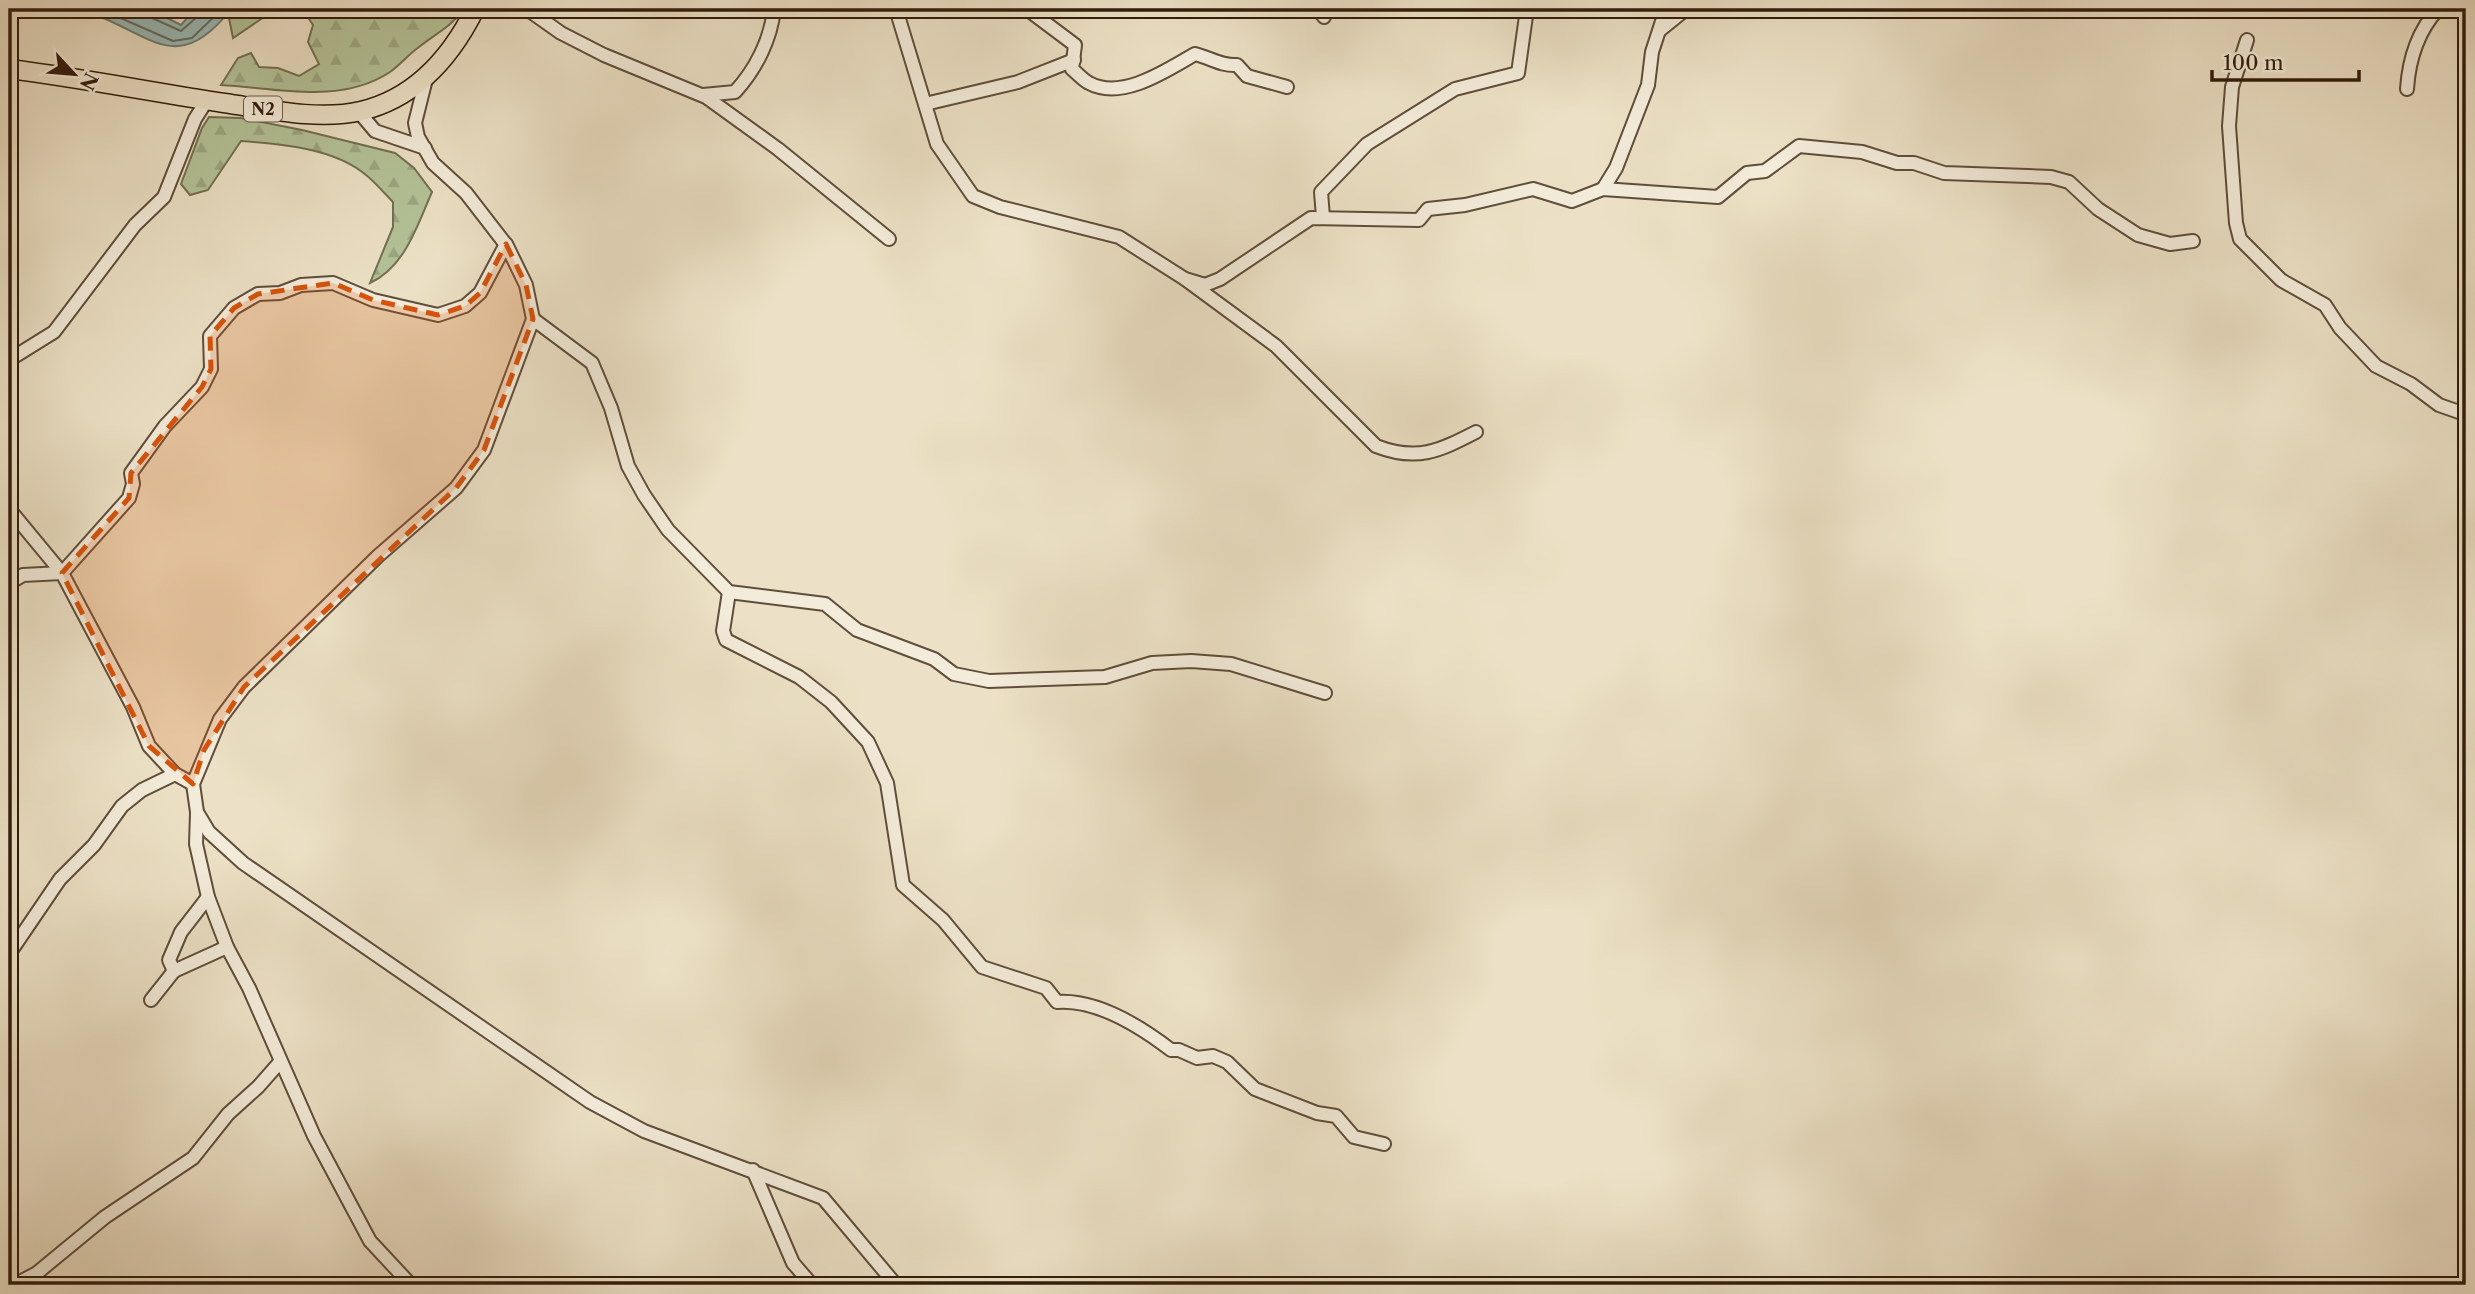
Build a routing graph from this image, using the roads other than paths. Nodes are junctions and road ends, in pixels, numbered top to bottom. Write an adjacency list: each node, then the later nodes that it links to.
1 (475, 9): 14 (highway, N2)
2 (527, 9): 17 (street)
3 (774, 9): 17 (street)
4 (896, 9): 19 (street)
5 (1027, 9): 12 (street)
6 (1527, 9): 23 (street)
7 (1666, 9): 10 (street)
8 (1686, 9): 10 (street)
9 (2438, 9): 16 (street)
10 (1660, 30): 22 (street)
11 (2247, 40): 30 (street)
12 (1074, 60): 15 (street); 19 (street)
13 (9, 69): 18 (highway, N2)
14 (426, 79): 20 (highway, N2); 21 (street)
15 (1287, 87)
16 (2407, 89)
17 (703, 95): 24 (street)
18 (207, 100): 20 (highway, N2); 29 (street)
19 (925, 104): 27 (street)
20 (359, 112): 21 (street)
21 (425, 148): 26 (street)
22 (1602, 189): 23 (street); 25 (street)
23 (1323, 217): 27 (street)
24 (889, 240)
25 (2193, 241)
26 (506, 244): 28 (street); 33 (street)
27 (1185, 279): 31 (street)
28 (533, 318): 35 (street); 38 (street)
29 (9, 360)
30 (2466, 411)
31 (1476, 432)
32 (9, 509): 33 (street)
33 (62, 573): 34 (street); 37 (street)
34 (9, 583)
35 (729, 593): 36 (street); 46 (street)
36 (1325, 693)
37 (175, 774): 38 (street); 42 (street)
38 (192, 784): 39 (street)
39 (197, 813): 40 (street); 47 (street)
40 (208, 897): 41 (street); 43 (street)
41 (227, 947): 43 (street); 45 (street)
42 (9, 954)
43 (174, 971): 44 (street)
44 (150, 1000)
45 (280, 1062): 48 (street); 49 (street)
46 (1384, 1143)
47 (753, 1170): 50 (street); 51 (street)
48 (14, 1285)
49 (411, 1285)
50 (812, 1285)
51 (896, 1285)

